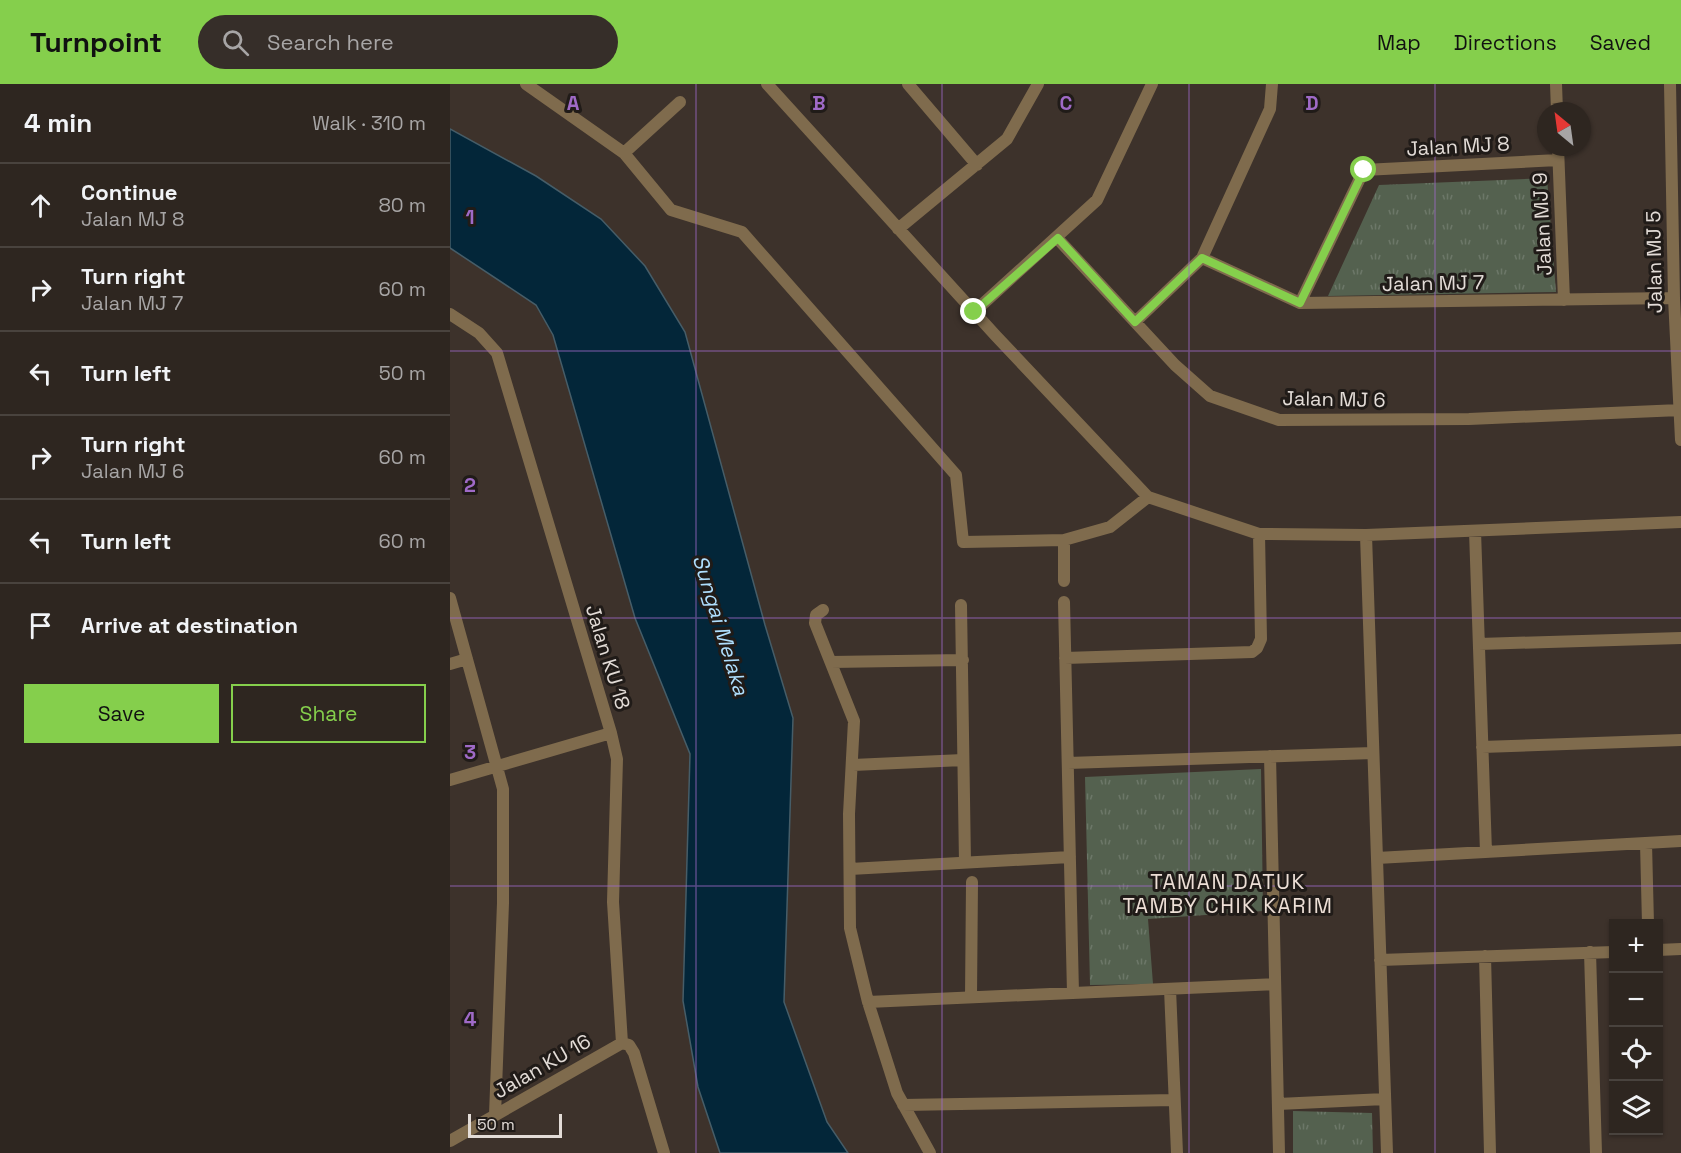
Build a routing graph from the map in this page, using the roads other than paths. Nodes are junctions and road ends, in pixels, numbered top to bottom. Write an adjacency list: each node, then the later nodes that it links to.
1 (528, 84): 11 (street)
2 (767, 84): 15 (street)
3 (1038, 84): 14 (street)
4 (1152, 84): 16 (street)
5 (1272, 84): 17 (street)
6 (1556, 84): 10 (street)
7 (1670, 84): 18 (street, Jalan MJ 5)
8 (911, 85): 14 (street)
9 (680, 102): 11 (street)
10 (1557, 102)
11 (624, 153): 31 (street)
12 (1558, 156): 13 (street, Jalan MJ 9)
13 (1558, 160): 19 (street, Jalan MJ 9); 20 (street, Jalan MJ 8)
14 (977, 165): 15 (street)
15 (898, 229): 21 (street)
16 (1058, 238): 21 (street); 23 (street, Jalan MJ 6)
17 (1202, 258): 20 (street, Jalan MJ 7); 23 (street)
18 (1674, 298): 19 (street, Jalan MJ 7); 24 (street, Jalan MJ 5)
19 (1564, 300): 20 (street, Jalan MJ 7)
20 (1300, 303)
21 (974, 312): 26 (street)
22 (450, 314): 44 (street, Jalan KU 18)
23 (1135, 322): 24 (street, Jalan MJ 6)
24 (1680, 410): 25 (street, Jalan MJ 5)
25 (1681, 440)
26 (1148, 497): 29 (street); 31 (street)
27 (1681, 522): 28 (street)
28 (1475, 531): 30 (street); 38 (street)
29 (1259, 534): 30 (street); 39 (street)
30 (1366, 535): 47 (street)
31 (1064, 540): 32 (street)
32 (1064, 581)
33 (450, 598): 40 (street)
34 (1064, 602): 39 (street)
35 (961, 605): 41 (street)
36 (823, 610): 42 (street)
37 (1681, 638): 38 (street)
38 (1479, 644): 46 (street)
39 (1065, 658): 50 (street)
40 (467, 659): 43 (street); 52 (street)
41 (963, 660): 42 (street); 49 (street)
42 (831, 662): 51 (street)
43 (450, 664)
44 (611, 733): 52 (street); 74 (street, Jalan KU 18)
45 (1681, 740): 46 (street)
46 (1482, 747): 56 (street)
47 (1373, 753): 48 (street); 58 (street)
48 (1270, 756): 50 (street); 69 (street)
49 (963, 760): 51 (street); 59 (street)
50 (1068, 763): 57 (street)
51 (853, 765): 60 (street)
52 (498, 766): 53 (street); 79 (street)
53 (450, 780)
54 (1681, 841): 55 (street)
55 (1646, 843): 56 (street); 62 (street)
56 (1486, 852): 58 (street)
57 (1070, 857): 59 (street); 71 (street)
58 (1377, 858): 68 (street)
59 (965, 863): 60 (street)
60 (850, 869): 73 (street)
61 (972, 882): 72 (street)
62 (1648, 919)
63 (1681, 949): 64 (street)
64 (1663, 950)
65 (1590, 952): 66 (street); 67 (street); 87 (street)
66 (1609, 952)
67 (1485, 956): 68 (street); 86 (street)
68 (1380, 960): 75 (street)
69 (1275, 984): 70 (street); 77 (street)
70 (1170, 988): 71 (street); 76 (street)
71 (1073, 993): 72 (street)
72 (971, 997): 73 (street)
73 (868, 1002): 78 (street)
74 (622, 1043): 79 (street, Jalan KU 16); 81 (street)
75 (1385, 1099): 77 (street); 85 (street)
76 (1174, 1100): 78 (street); 83 (street)
77 (1278, 1104): 84 (street)
78 (903, 1105): 82 (street)
79 (495, 1115): 80 (street, Jalan KU 16)
80 (450, 1141)
81 (664, 1153)
82 (930, 1153)
83 (1177, 1153)
84 (1279, 1153)
85 (1387, 1153)
86 (1490, 1153)
87 (1596, 1153)

